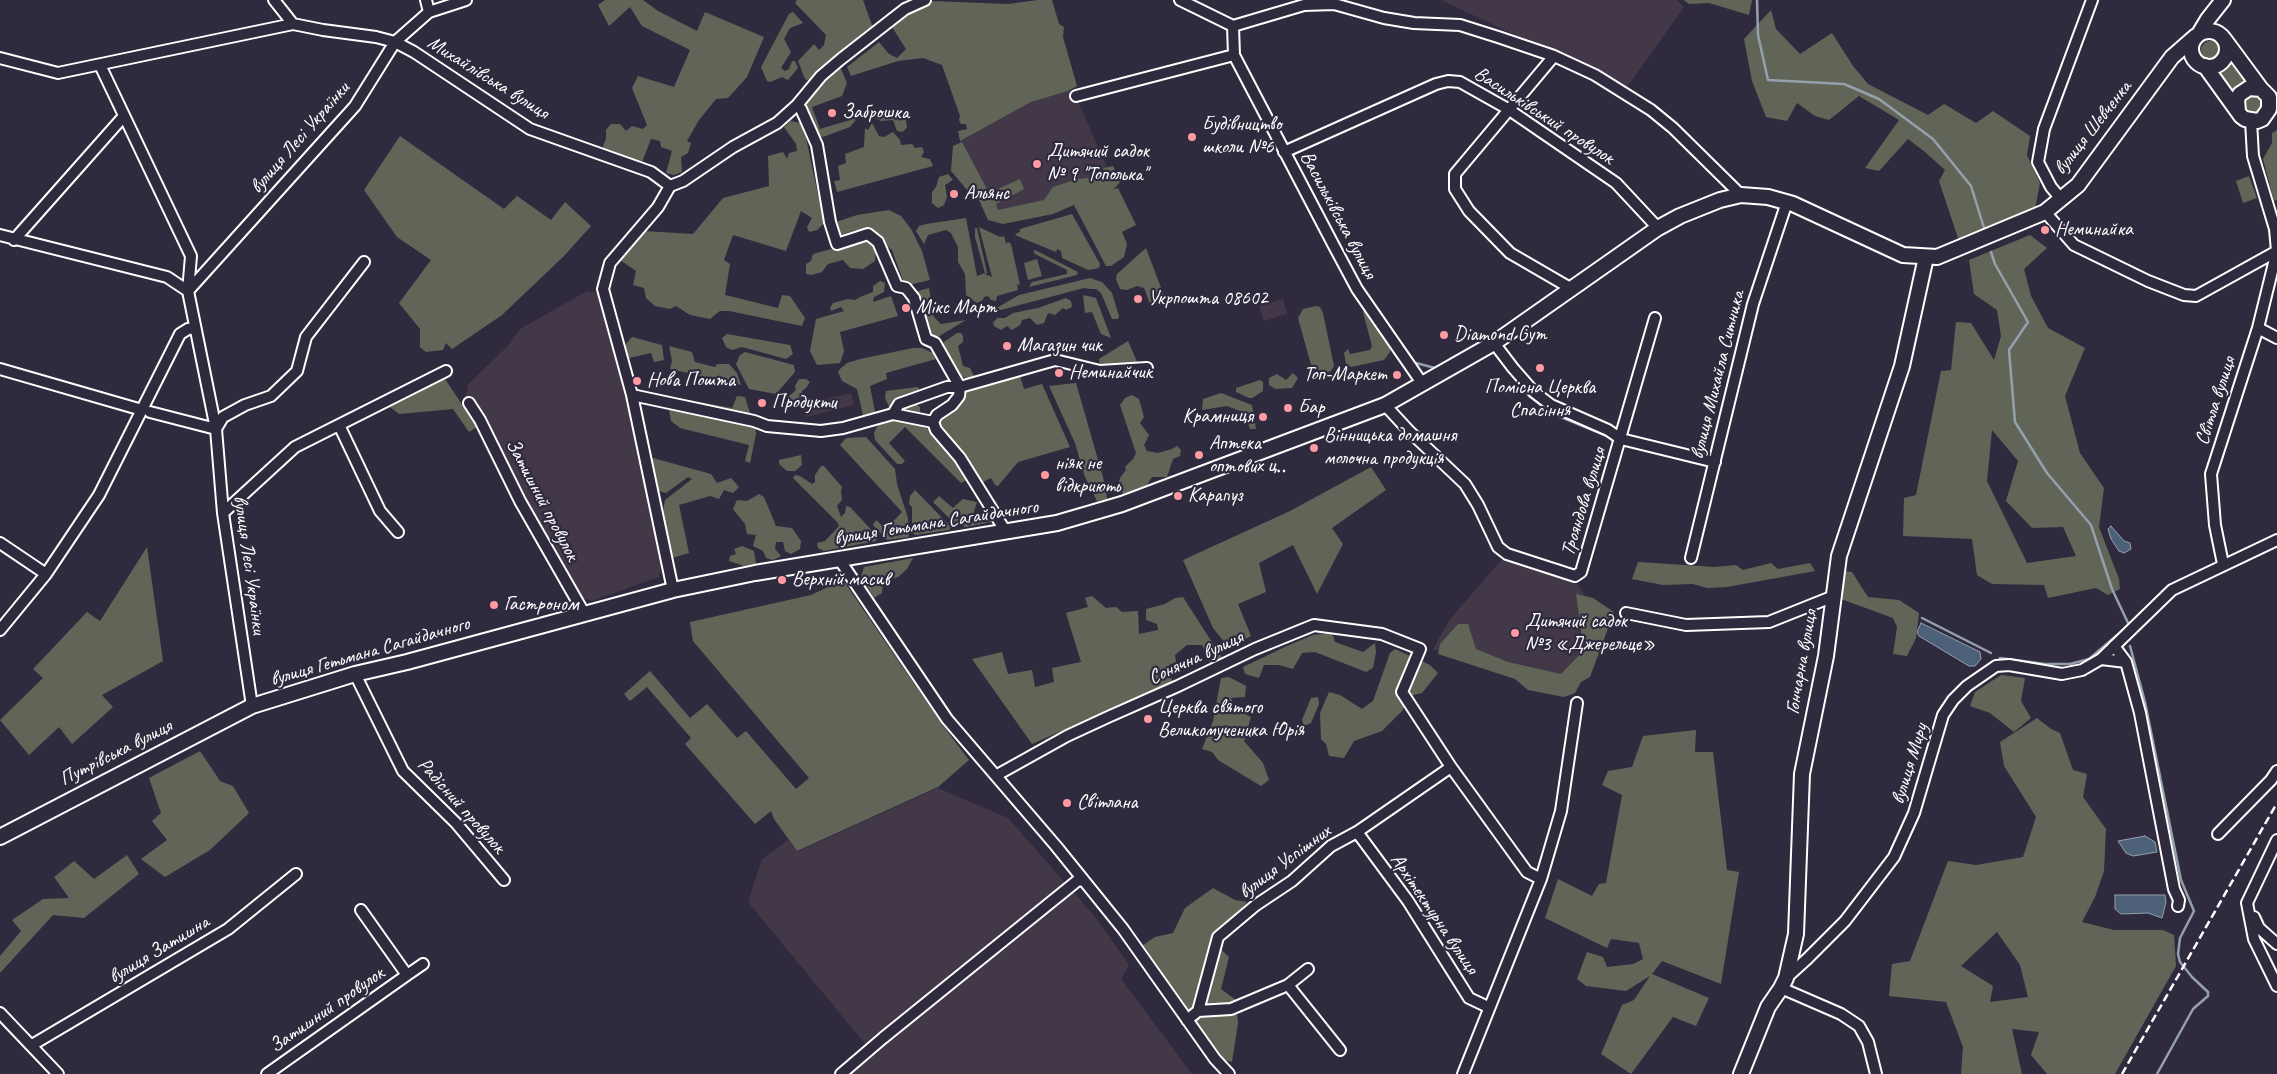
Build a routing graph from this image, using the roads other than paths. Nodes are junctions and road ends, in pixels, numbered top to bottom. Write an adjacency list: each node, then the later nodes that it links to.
1 (274, 0): 9 (street)
2 (426, 0): 8 (street)
3 (466, 0): 8 (street, вулиця Лесі Українки)
4 (925, 0): 22 (street)
5 (1180, 0): 10 (street)
6 (2092, 0): 30 (street)
7 (2220, 4): 11 (main road, вулиця Шевченка); 12 (main road, вулиця Шевченка)
8 (429, 12): 13 (street, вулиця Лесі Українки)
9 (293, 24): 13 (street, Михайлівська вулиця); 18 (street, Михайлівська вулиця)
10 (1233, 26): 14 (street, Васильківська вулиця); 15 (street)
11 (2198, 35): 12 (main road); 16 (main road, вулиця Шевченка); 19 (main road)
12 (2222, 36): 19 (main road); 21 (main road)
13 (395, 42): 28 (street, Михайлівська вулиця); 41 (street, вулиця Лесі Українки)
14 (1234, 54): 20 (street); 27 (street, Васильківська вулиця)
15 (1554, 56): 23 (street); 29 (street)
16 (2172, 57): 19 (main road); 30 (main road, вулиця Шевченка)
17 (0, 58): 18 (street, Михайлівська вулиця)
18 (100, 65): 25 (street, вулиця Лесі Українки)
19 (2202, 65): 24 (main road)
20 (1076, 96)
21 (2271, 98): 24 (main road); 26 (main road)
22 (797, 106): 28 (street); 51 (street)
23 (1508, 109): 27 (street, Васильківський провулок); 33 (street, Васильківський провулок); 40 (street)
24 (2238, 111): 26 (main road)
25 (124, 116): 36 (street); 41 (street, вулиця Лесі Українки)
26 (2257, 120): 34 (street, Світла вулиця)
27 (1284, 152): 50 (street, Васильківська вулиця)
28 (670, 186): 52 (street)
29 (1741, 195): 31 (main road, вулиця Гетьмана Сагайдачного); 33 (main road, вулиця Гетьмана Сагайдачного)
30 (2061, 199): 32 (main road, вулиця Шевченка)
31 (1787, 202): 38 (main road, вулиця Гетьмана Сагайдачного); 61 (street, вулиця Михайла Ситника)
32 (2045, 212): 37 (street); 38 (main road, вулиця Шевченка)
33 (1658, 228): 40 (main road, вулиця Гетьмана Сагайдачного)
34 (2276, 229): 37 (street, Світла вулиця)
35 (0, 235): 36 (street)
36 (14, 240): 41 (street)
37 (2277, 251): 44 (street, Світла вулиця)
38 (1926, 257): 72 (main road, Гончарна вулиця)
39 (364, 262): 59 (street)
40 (1572, 289): 46 (main road, вулиця Гетьмана Сагайдачного)
41 (188, 291): 43 (street, вулиця Лесі Українки)
42 (1655, 318): 60 (street, Трояндова вулиця)
43 (195, 328): 55 (street); 59 (street, вулиця Лесі Українки)
44 (2258, 328): 45 (street); 69 (street, Світла вулиця)
45 (2277, 338)
46 (1494, 343): 50 (main road, вулиця Гетьмана Сагайдачного); 60 (street)
47 (1147, 368): 51 (street)
48 (0, 369): 55 (street)
49 (446, 371): 58 (street)
50 (1422, 384): 54 (main road, вулиця Гетьмана Сагайдачного)
51 (960, 387): 56 (street); 57 (street)
52 (632, 395): 56 (street); 71 (street)
53 (469, 403): 73 (street, Затишний провулок)
54 (1385, 405): 60 (street, Трояндова вулиця); 64 (main road, вулиця Гетьмана Сагайдачного)
55 (146, 411): 59 (street); 70 (street)
56 (892, 414): 57 (street)
57 (933, 422): 64 (street)
58 (339, 425): 62 (street); 63 (street)
59 (216, 428): 62 (street, вулиця Лесі Українки)
60 (1621, 438): 61 (street)
61 (1715, 462): 67 (street, вулиця Михайла Ситника)
62 (223, 513): 81 (street, вулиця Лесі Українки)
63 (398, 532)
64 (1006, 532): 68 (main road, вулиця Гетьмана Сагайдачного)
65 (2277, 540): 69 (street, вулиця Миру)
66 (0, 543): 70 (street)
67 (1691, 558)
68 (839, 559): 71 (main road, вулиця Гетьмана Сагайдачного); 84 (street)
69 (2223, 564): 76 (street, вулиця Миру)
70 (46, 574): 75 (street)
71 (673, 590): 73 (main road, вулиця Гетьмана Сагайдачного)
72 (1834, 596): 74 (street); 100 (main road, Гончарна вулиця)
73 (584, 613): 79 (main road, вулиця Гетьмана Сагайдачного)
74 (1626, 613)
75 (0, 630)
76 (2114, 646): 77 (street, вулиця Миру); 78 (street)
77 (2101, 659): 78 (street); 100 (street, вулиця Миру)
78 (2126, 662): 94 (street)
79 (355, 674): 81 (main road, вулиця Гетьмана Сагайдачного); 91 (street, Радісний провулок)
80 (1577, 703): 90 (street, Архітектурна вулиця)
81 (252, 706): 87 (main road, Путрівська вулиця)
82 (1451, 767): 84 (street, Сонячна вулиця); 85 (street, вулиця Успішних); 90 (street)
83 (2277, 771): 86 (street)
84 (996, 775): 92 (street)
85 (1356, 832): 103 (street, Архітектурна вулиця); 104 (street, вулиця Успішних)
86 (2218, 834)
87 (0, 837)
88 (2277, 840): 93 (street)
89 (296, 874): 107 (street, вулиця Затишна)
90 (1541, 879): 103 (street, Архітектурна вулиця)
91 (504, 880)
92 (1083, 880): 106 (street); 111 (street)
93 (2247, 903): 96 (street); 102 (street)
94 (2178, 906)
95 (361, 910): 99 (street)
96 (2277, 944)
97 (423, 964): 99 (street)
98 (1308, 969): 101 (street)
99 (407, 975): 110 (street, Затишний провулок)
100 (1784, 983): 114 (main road, Гончарна вулиця); 115 (street)
101 (1288, 985): 104 (street); 108 (street)
102 (2277, 986)
103 (1488, 1007): 113 (street, Архітектурна вулиця)
104 (1198, 1012): 106 (street)
105 (0, 1013): 107 (street)
106 (1187, 1020): 112 (street)
107 (32, 1045): 109 (street)
108 (1340, 1050)
109 (58, 1074)
110 (267, 1074)
111 (841, 1074)
112 (1229, 1074)
113 (1463, 1074)
114 (1742, 1074)
115 (1876, 1074)

